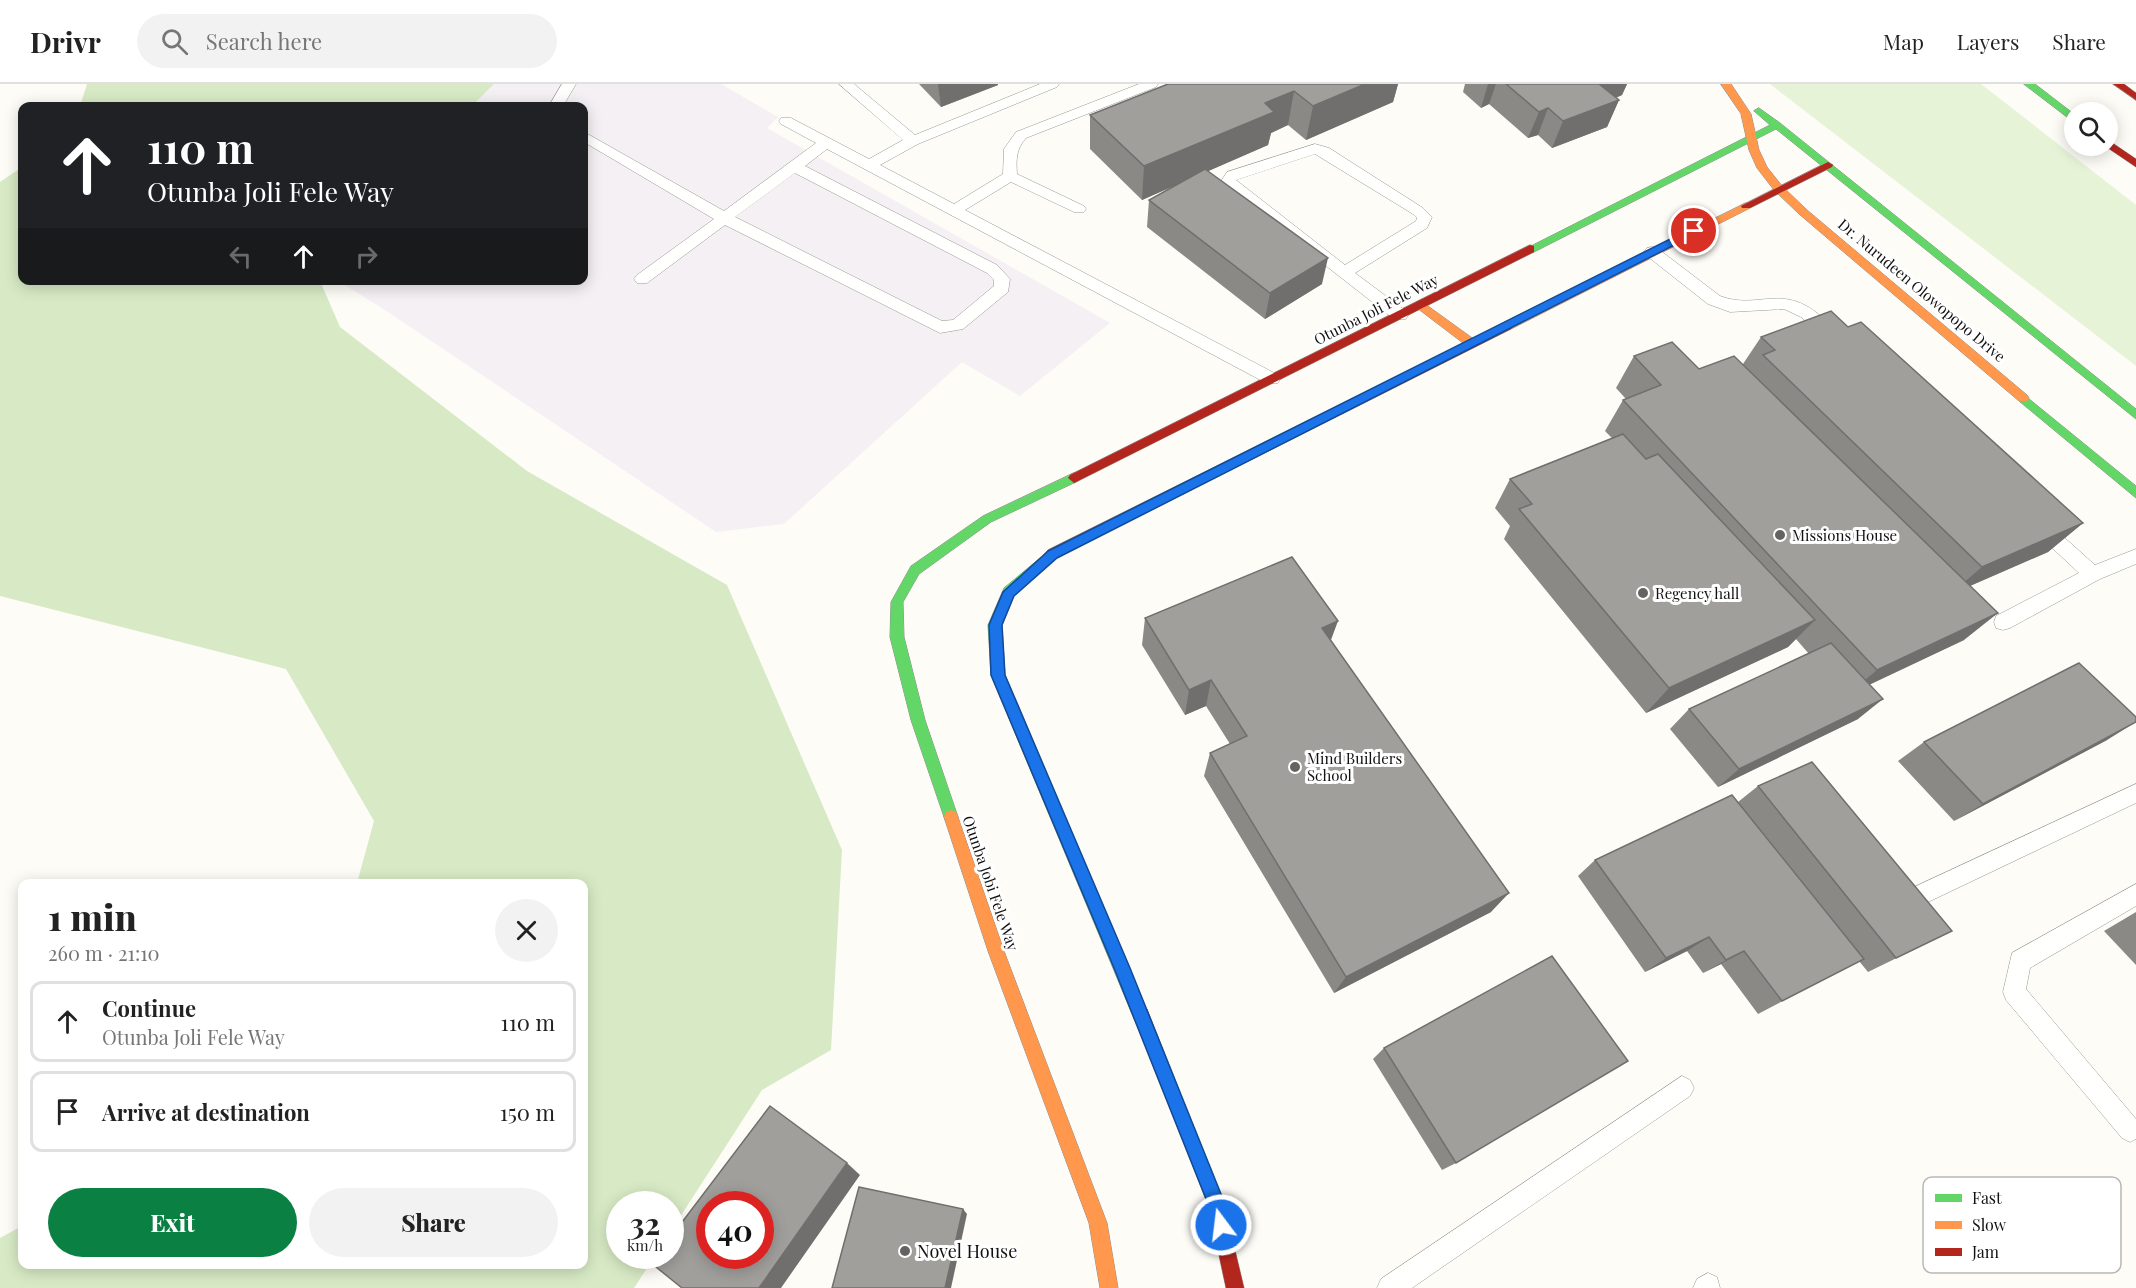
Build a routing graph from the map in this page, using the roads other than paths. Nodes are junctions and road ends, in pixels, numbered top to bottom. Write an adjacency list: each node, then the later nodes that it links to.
1 (569, 84): 9 (lane)
2 (846, 84): 15 (lane)
3 (1052, 84): 15 (lane)
4 (1152, 84): 22 (lane)
5 (1726, 84): 12 (main road, Dr. Nurudeen Olowopopo Drive); 14 (main road, Dr. Nurudeen Olowopopo Drive)
6 (2029, 84): 10 (main road)
7 (2118, 84): 8 (main road)
8 (2136, 97)
9 (558, 102)
10 (2064, 110)
11 (786, 121): 16 (lane)
12 (1777, 125): 14 (main road, Otunba Joli Fele Way); 20 (main road, Dr. Nurudeen Olowopopo Drive)
13 (588, 138): 26 (lane)
14 (1752, 138): 23 (main road, Dr. Nurudeen Olowopopo Drive); 30 (main road, Otunba Joli Fele Way)
15 (913, 141): 19 (lane)
16 (827, 142): 19 (lane); 21 (lane)
17 (2118, 150): 18 (main road)
18 (2136, 164)
19 (869, 165): 25 (lane)
20 (1828, 165): 23 (main road); 35 (main road, Dr. Nurudeen Olowopopo Drive)
21 (794, 166): 26 (lane); 26 (lane)
22 (1010, 176): 24 (lane); 25 (lane)
23 (1779, 188): 27 (main road); 36 (main road, Dr. Nurudeen Olowopopo Drive)
24 (1079, 209)
25 (954, 210): 34 (lane)
26 (724, 218): 29 (lane)
27 (1652, 252): 32 (main road); 33 (lane)
28 (1345, 272): 28 (lane); 31 (lane)
29 (642, 279)
30 (1421, 305): 31 (main road, Otunba Joli Fele Way); 32 (main road)
31 (1400, 315): 34 (main road, Otunba Joli Fele Way)
32 (1471, 343): 48 (main road)
33 (1841, 344)
34 (1272, 379): 38 (main road, Otunba Joli Fele Way)
35 (2136, 415)
36 (2136, 493)
37 (2030, 516): 40 (lane)
38 (987, 519): 47 (main road, Otunba Jobi Fele Way)
39 (2136, 556): 40 (lane)
40 (2093, 574): 41 (lane)
41 (2003, 622)
42 (2136, 793): 44 (lane)
43 (2136, 894): 46 (lane)
44 (1918, 896)
45 (1682, 1088): 49 (lane)
46 (2130, 1130)
47 (1109, 1288)
48 (1235, 1288)
49 (1390, 1288)

